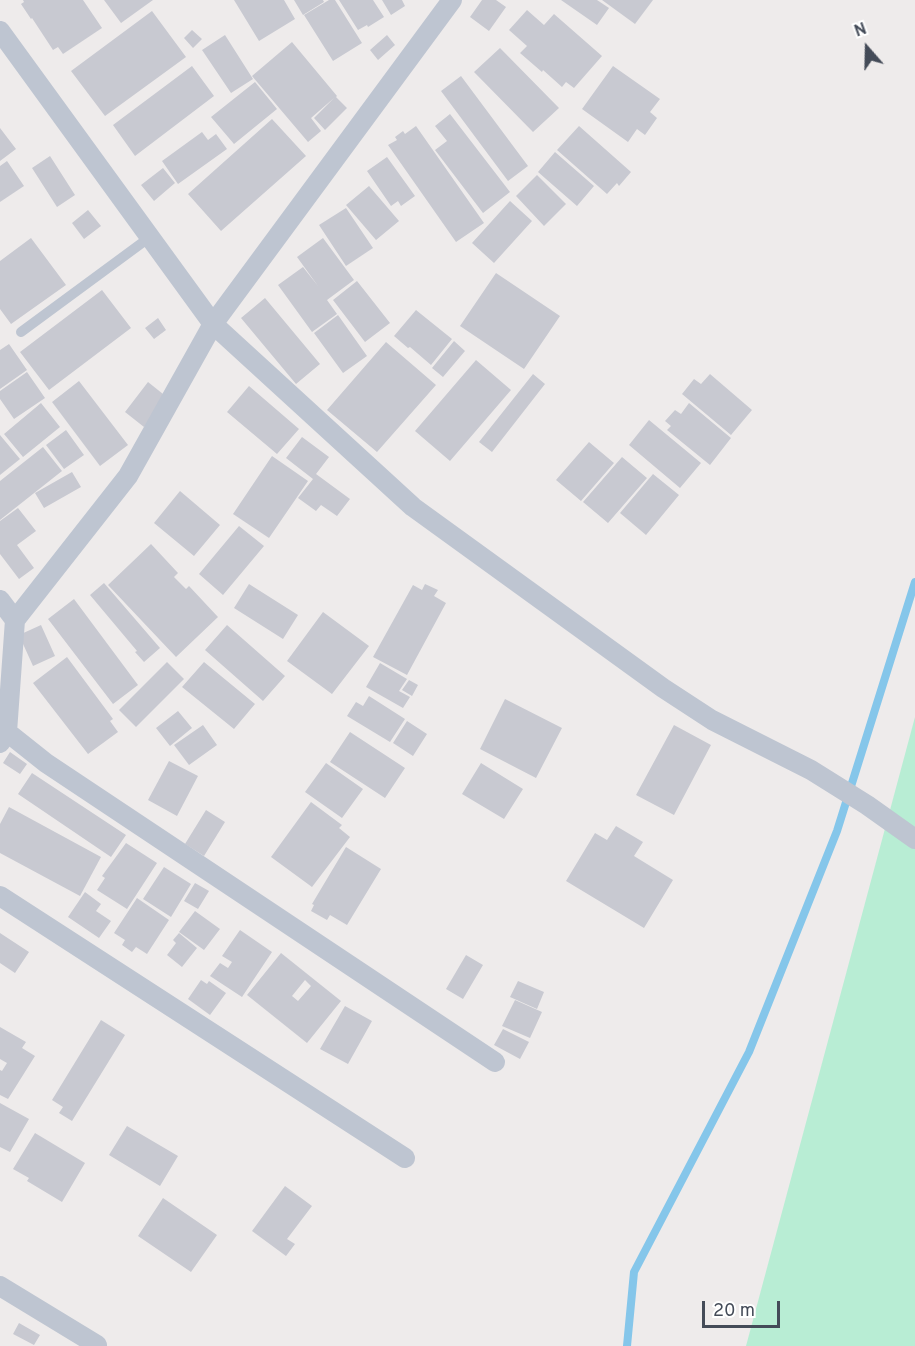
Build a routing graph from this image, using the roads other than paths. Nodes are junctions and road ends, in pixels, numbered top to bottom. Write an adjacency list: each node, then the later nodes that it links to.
1 (452, 0): 4 (street)
2 (0, 31): 3 (street)
3 (150, 237): 4 (street); 5 (lane)
4 (213, 324): 7 (street); 9 (street)
5 (21, 332)
6 (0, 600): 7 (street)
7 (15, 620): 8 (street)
8 (3, 737): 11 (street)
9 (915, 839)
10 (0, 896): 12 (street)
11 (495, 1062)
12 (405, 1158)
13 (0, 1286): 14 (street)
14 (97, 1345)

